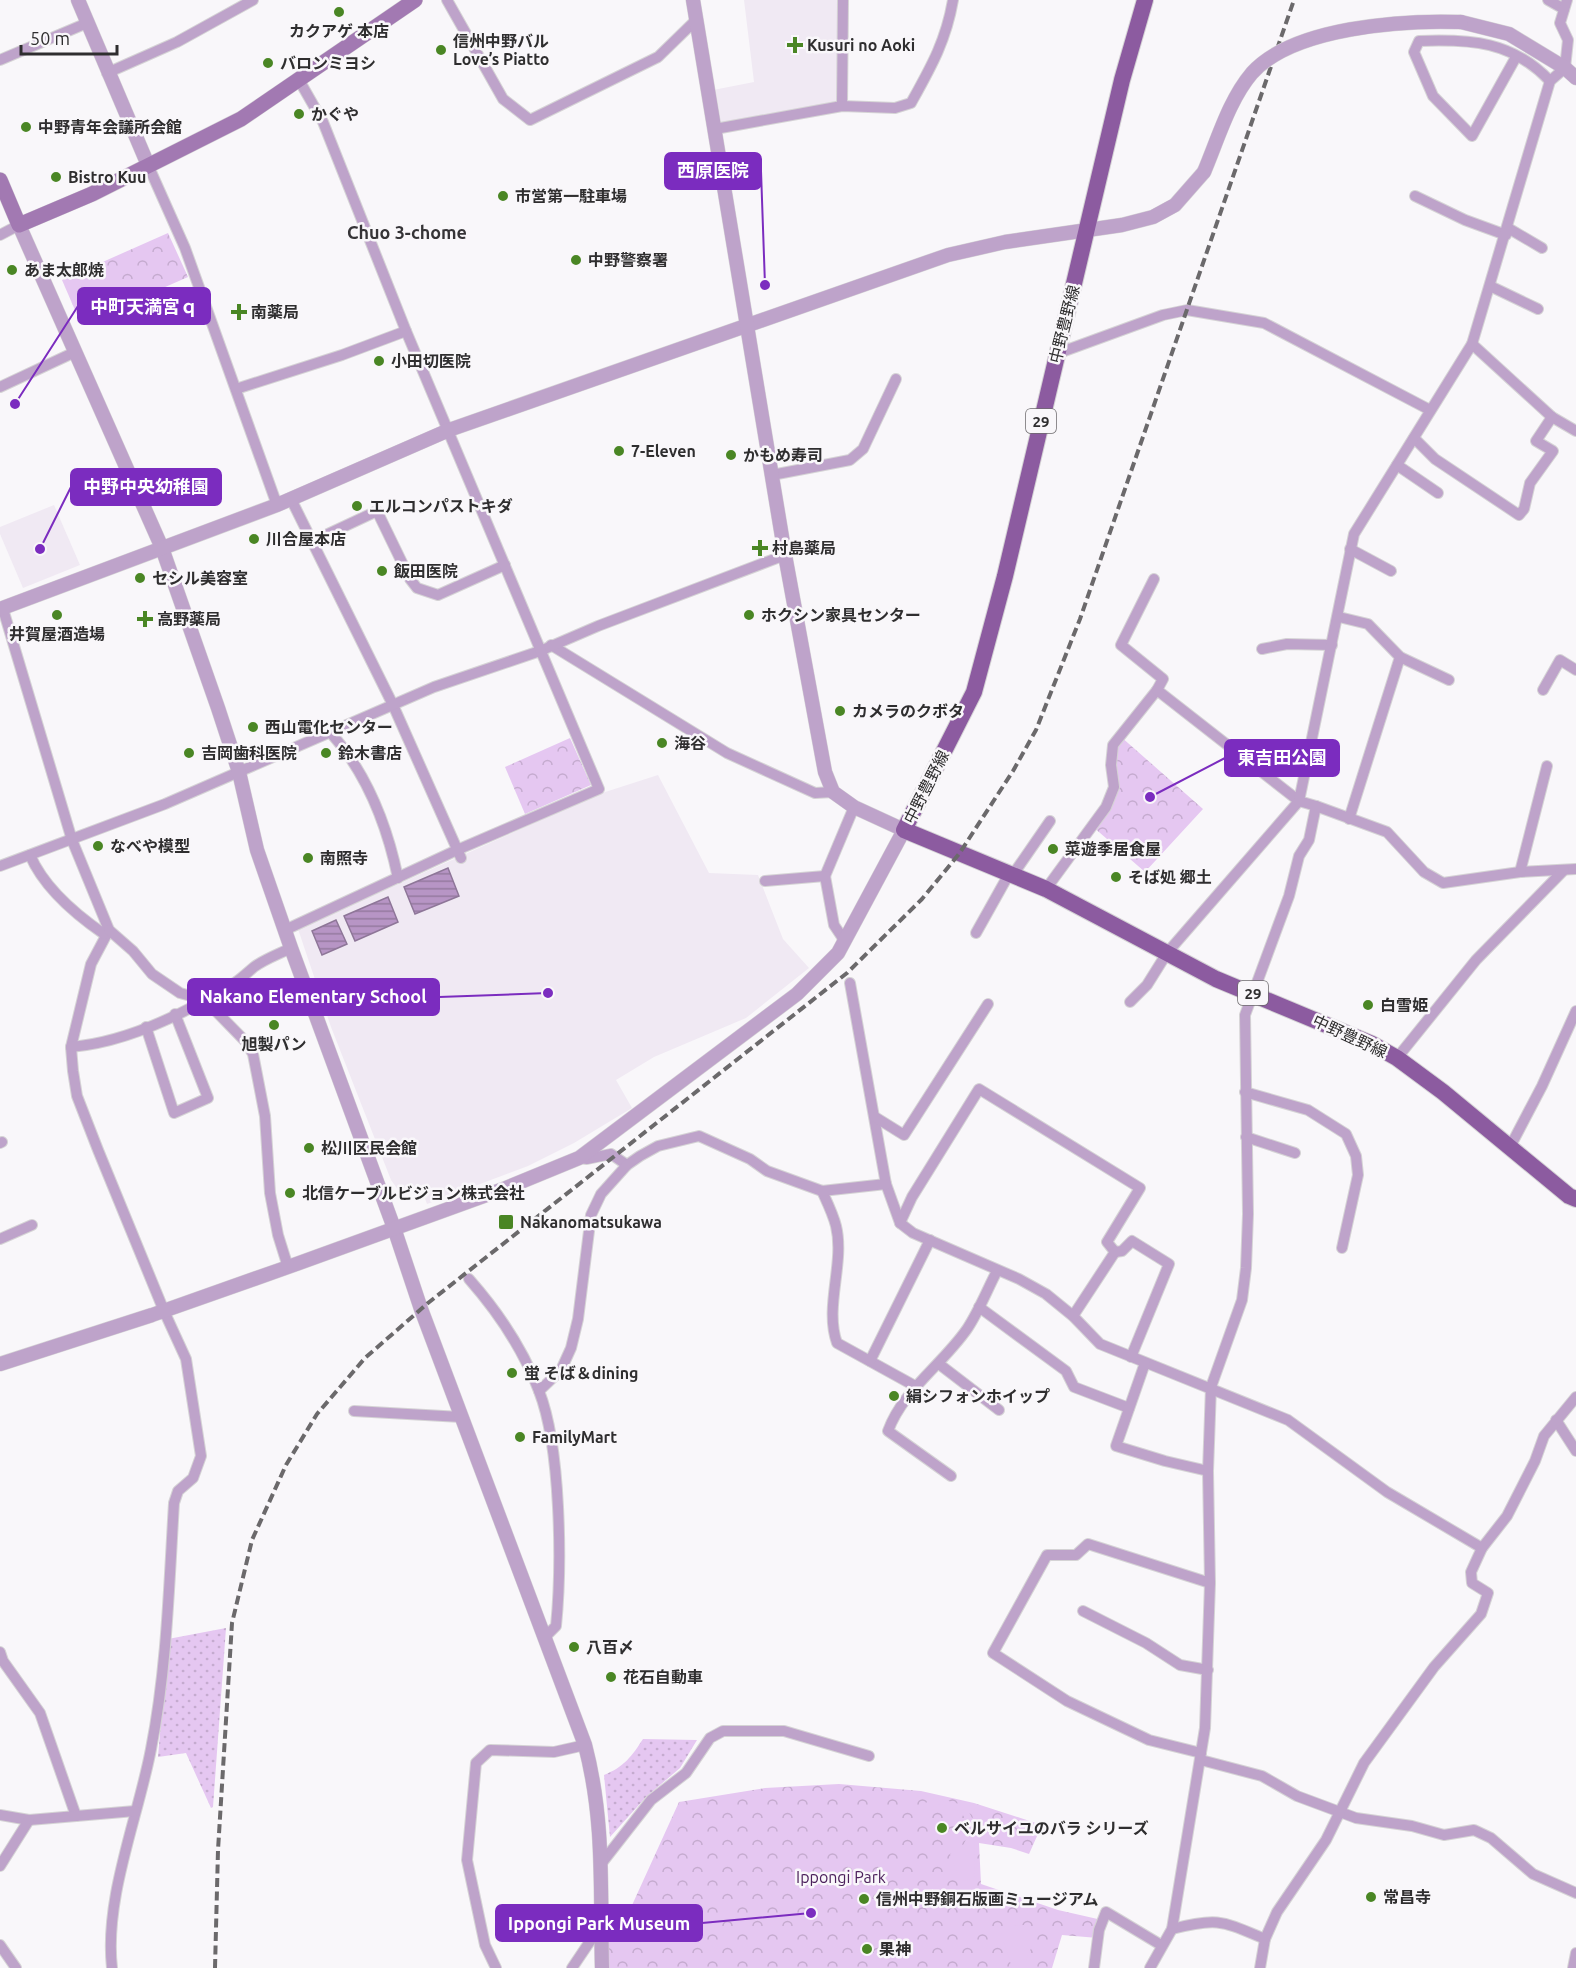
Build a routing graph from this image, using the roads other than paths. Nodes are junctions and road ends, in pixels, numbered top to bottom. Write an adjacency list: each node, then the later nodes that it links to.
1 (78, 0): 12 (street)
2 (253, 0): 16 (street)
3 (415, 0): 18 (main road)
4 (447, 0): 11 (street)
5 (693, 0): 11 (street)
6 (843, 0): 20 (street)
7 (953, 0): 20 (street)
8 (1145, 0): 26 (main road, 中野豊野線 / 29)
9 (1548, 0): 10 (street)
10 (1566, 5): 15 (street)
11 (696, 20): 21 (street)
12 (87, 23): 14 (street); 16 (street)
13 (1516, 57): 13 (street); 19 (street)
14 (0, 60)
15 (1565, 68): 17 (street); 19 (street); 26 (street, bridge)
16 (107, 73): 22 (street)
17 (1576, 78)
18 (299, 80): 22 (main road); 33 (street)
19 (1550, 81): 27 (street)
20 (842, 106): 21 (street)
21 (715, 129): 32 (street)
22 (148, 165): 25 (main road); 39 (street)
23 (0, 180): 25 (main road)
24 (1415, 196): 27 (street)
25 (20, 225): 28 (street); 35 (street)
26 (1087, 230): 32 (street); 36 (main road, 中野豊野線 / 29)
27 (1507, 232): 29 (street); 30 (street)
28 (0, 235)
29 (1542, 248)
30 (1490, 286): 31 (street); 34 (street)
31 (1538, 309)
32 (746, 327): 42 (street); 46 (street)
33 (406, 331): 39 (street); 42 (street)
34 (1472, 344): 40 (street); 41 (street)
35 (75, 352): 38 (street); 51 (street)
36 (1056, 354): 40 (street); 78 (main road, 中野豊野線 / 29)
37 (896, 379): 46 (street)
38 (0, 387)
39 (236, 388): 49 (street)
40 (1430, 410): 44 (street)
41 (1552, 417): 43 (street); 44 (street)
42 (448, 430): 48 (street); 54 (street)
43 (1576, 431)
44 (1414, 438): 45 (street)
45 (1397, 465): 47 (street); 52 (street)
46 (772, 475): 53 (street)
47 (1438, 493)
48 (291, 499): 49 (street); 50 (street)
49 (277, 505): 51 (street)
50 (313, 541): 54 (street); 68 (street)
51 (162, 548): 57 (street); 71 (street)
52 (1350, 549): 55 (street); 58 (street)
53 (785, 555): 59 (street); 72 (street)
54 (505, 565): 62 (street)
55 (1391, 571)
56 (1154, 579): 66 (street)
57 (1, 609): 79 (street)
58 (1339, 616): 60 (street); 63 (street)
59 (551, 645): 62 (street); 72 (street)
60 (1332, 645): 61 (street); 73 (street)
61 (1262, 649)
62 (540, 651): 68 (street); 80 (street)
63 (1400, 657): 65 (street); 76 (street)
64 (1576, 670): 67 (street)
65 (1449, 680)
66 (1157, 690): 73 (street); 90 (street)
67 (1543, 690)
68 (393, 705): 69 (street); 80 (street)
69 (330, 732): 71 (street); 88 (street)
70 (1547, 766): 85 (street)
71 (239, 772): 79 (street); 91 (street)
72 (833, 792): 75 (street)
73 (1299, 801): 74 (street); 96 (street)
74 (1316, 806): 76 (street); 98 (street)
75 (854, 807): 78 (street); 87 (street)
76 (1348, 819): 85 (street)
77 (1050, 821): 86 (street)
78 (904, 830): 86 (main road, 中野豊野線 / 29); 94 (street)
79 (72, 840): 81 (street); 92 (street)
80 (459, 854): 88 (street)
81 (30, 855): 82 (street); 92 (street)
82 (0, 866)
83 (1576, 869): 84 (street)
84 (1564, 870): 85 (street); 106 (street)
85 (1520, 872)
86 (1011, 875): 90 (main road, 中野豊野線 / 29); 93 (street)
87 (825, 876): 89 (street); 94 (street)
88 (399, 878): 91 (street)
89 (765, 881)
90 (1046, 889): 96 (main road, 中野豊野線 / 29)
91 (285, 930): 95 (street)
92 (106, 932): 99 (street); 105 (street)
93 (976, 933)
94 (844, 940): 112 (street)
95 (291, 948): 99 (street); 119 (street)
96 (1167, 953): 98 (main road, 中野豊野線 / 29); 100 (street)
97 (850, 983): 108 (street)
98 (1252, 993): 106 (main road, 中野豊野線 / 29); 107 (street)
99 (205, 1000): 103 (street); 124 (street)
100 (1130, 1002)
101 (988, 1004): 108 (street)
102 (1576, 1011): 110 (street)
103 (175, 1014): 104 (street); 104 (street)
104 (146, 1027): 105 (street)
105 (71, 1047): 128 (street)
106 (1397, 1058): 110 (main road, 中野豊野線 / 29)
107 (1245, 1092): 109 (street); 122 (street)
108 (875, 1117): 114 (street)
109 (1246, 1137): 111 (street); 136 (street)
110 (1510, 1147): 116 (main road, 中野豊野線 / 29)
111 (1295, 1153)
112 (579, 1158): 113 (street); 119 (street)
113 (627, 1166): 115 (street); 137 (street)
114 (886, 1184): 115 (street); 117 (street)
115 (822, 1191): 131 (street)
116 (1576, 1199)
117 (900, 1223): 121 (street); 123 (street)
118 (32, 1225): 120 (street)
119 (394, 1228): 124 (street); 142 (street)
120 (0, 1239)
121 (930, 1240): 125 (street); 131 (street)
122 (1342, 1248)
123 (1115, 1252): 129 (street); 130 (street)
124 (288, 1267): 128 (street)
125 (997, 1271): 127 (street); 129 (street)
126 (469, 1280): 137 (street)
127 (979, 1306): 134 (street); 139 (street)
128 (164, 1311): 133 (street); 157 (street)
129 (1073, 1316): 130 (street)
130 (1131, 1357): 132 (street)
131 (870, 1361): 135 (street)
132 (1145, 1363): 136 (street); 139 (street)
133 (0, 1364)
134 (939, 1364): 135 (street); 140 (street)
135 (915, 1386): 146 (street)
136 (1211, 1387): 145 (street); 147 (street)
137 (539, 1391): 150 (street)
138 (1576, 1397): 143 (street)
139 (1129, 1408): 145 (street)
140 (999, 1410)
141 (354, 1411): 142 (street)
142 (461, 1417): 150 (street)
143 (1556, 1420): 144 (street); 147 (street)
144 (1576, 1451)
145 (1209, 1470): 148 (street)
146 (951, 1476)
147 (1482, 1548): 156 (street)
148 (1210, 1583): 152 (street); 155 (street)
149 (1083, 1611): 152 (street)
150 (544, 1638): 153 (street)
151 (0, 1652): 159 (street)
152 (1208, 1671): 155 (street)
153 (585, 1744): 161 (street); 171 (street)
154 (869, 1756): 161 (street)
155 (1201, 1756): 156 (street); 165 (street)
156 (1338, 1810): 163 (street); 166 (street)
157 (135, 1811): 159 (street); 170 (street)
158 (0, 1815): 160 (street)
159 (76, 1816): 160 (street)
160 (29, 1820): 162 (street)
161 (601, 1864): 164 (street)
162 (0, 1866)
163 (1576, 1893)
164 (601, 1925): 172 (street); 173 (street)
165 (1172, 1929): 166 (street); 167 (street)
166 (1265, 1939): 176 (street)
167 (1161, 1946): 174 (street); 175 (street)
168 (0, 1947): 169 (street)
169 (16, 1968)
170 (112, 1968)
171 (496, 1968)
172 (572, 1968)
173 (602, 1968)
174 (1094, 1968)
175 (1150, 1968)
176 (1260, 1968)

